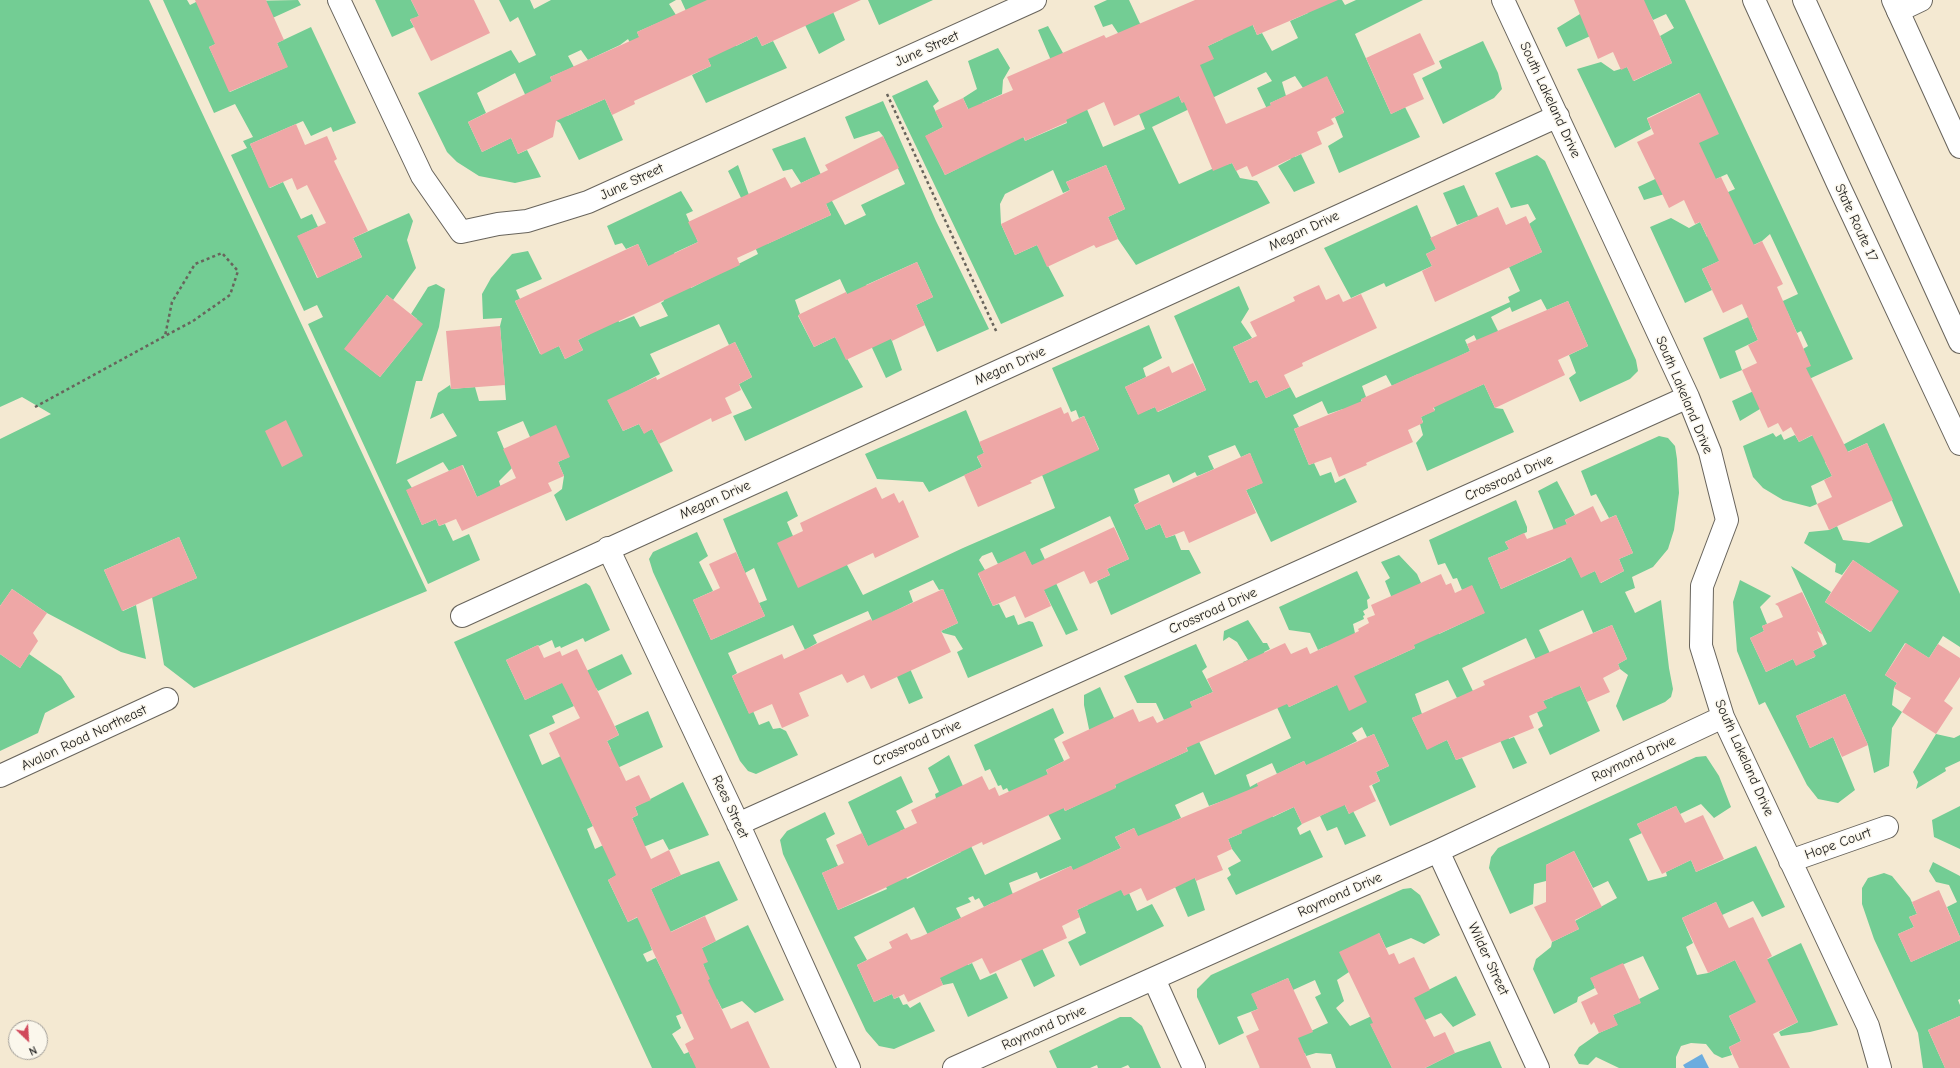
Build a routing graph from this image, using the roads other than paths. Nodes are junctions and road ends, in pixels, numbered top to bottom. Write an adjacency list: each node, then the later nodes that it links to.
1 (339, 0): 2 (main road, June Street)
2 (1036, 0)
3 (1503, 0): 8 (main road, South Lakeland Drive)
4 (1754, 0): 12 (main road, State Route 17)
5 (1804, 0): 10 (main road)
6 (1921, 0): 7 (main road)
7 (1896, 5): 9 (main road)
8 (1558, 116): 11 (main road, South Lakeland Drive); 13 (main road, Megan Drive)
9 (1960, 147)
10 (1960, 342)
11 (1688, 397): 16 (main road, South Lakeland Drive); 18 (main road, Crossroad Drive)
12 (1960, 444)
13 (608, 548): 14 (main road, Megan Drive); 18 (main road, Rees Street)
14 (462, 616)
15 (167, 699): 17 (main road, Avalon Road Northeast)
16 (1723, 717): 20 (main road, Raymond Drive); 21 (main road, South Lakeland Drive)
17 (0, 776)
18 (738, 824): 23 (main road, Rees Street)
19 (1886, 827): 21 (main road, Hope Court)
20 (1438, 851): 22 (main road, Raymond Drive); 26 (main road, Wilder Street)
21 (1790, 861): 27 (main road, South Lakeland Drive)
22 (1154, 979): 24 (main road, Raymond Drive); 25 (main road)
23 (848, 1068)
24 (954, 1068)
25 (1194, 1068)
26 (1538, 1068)
27 (1880, 1068)

